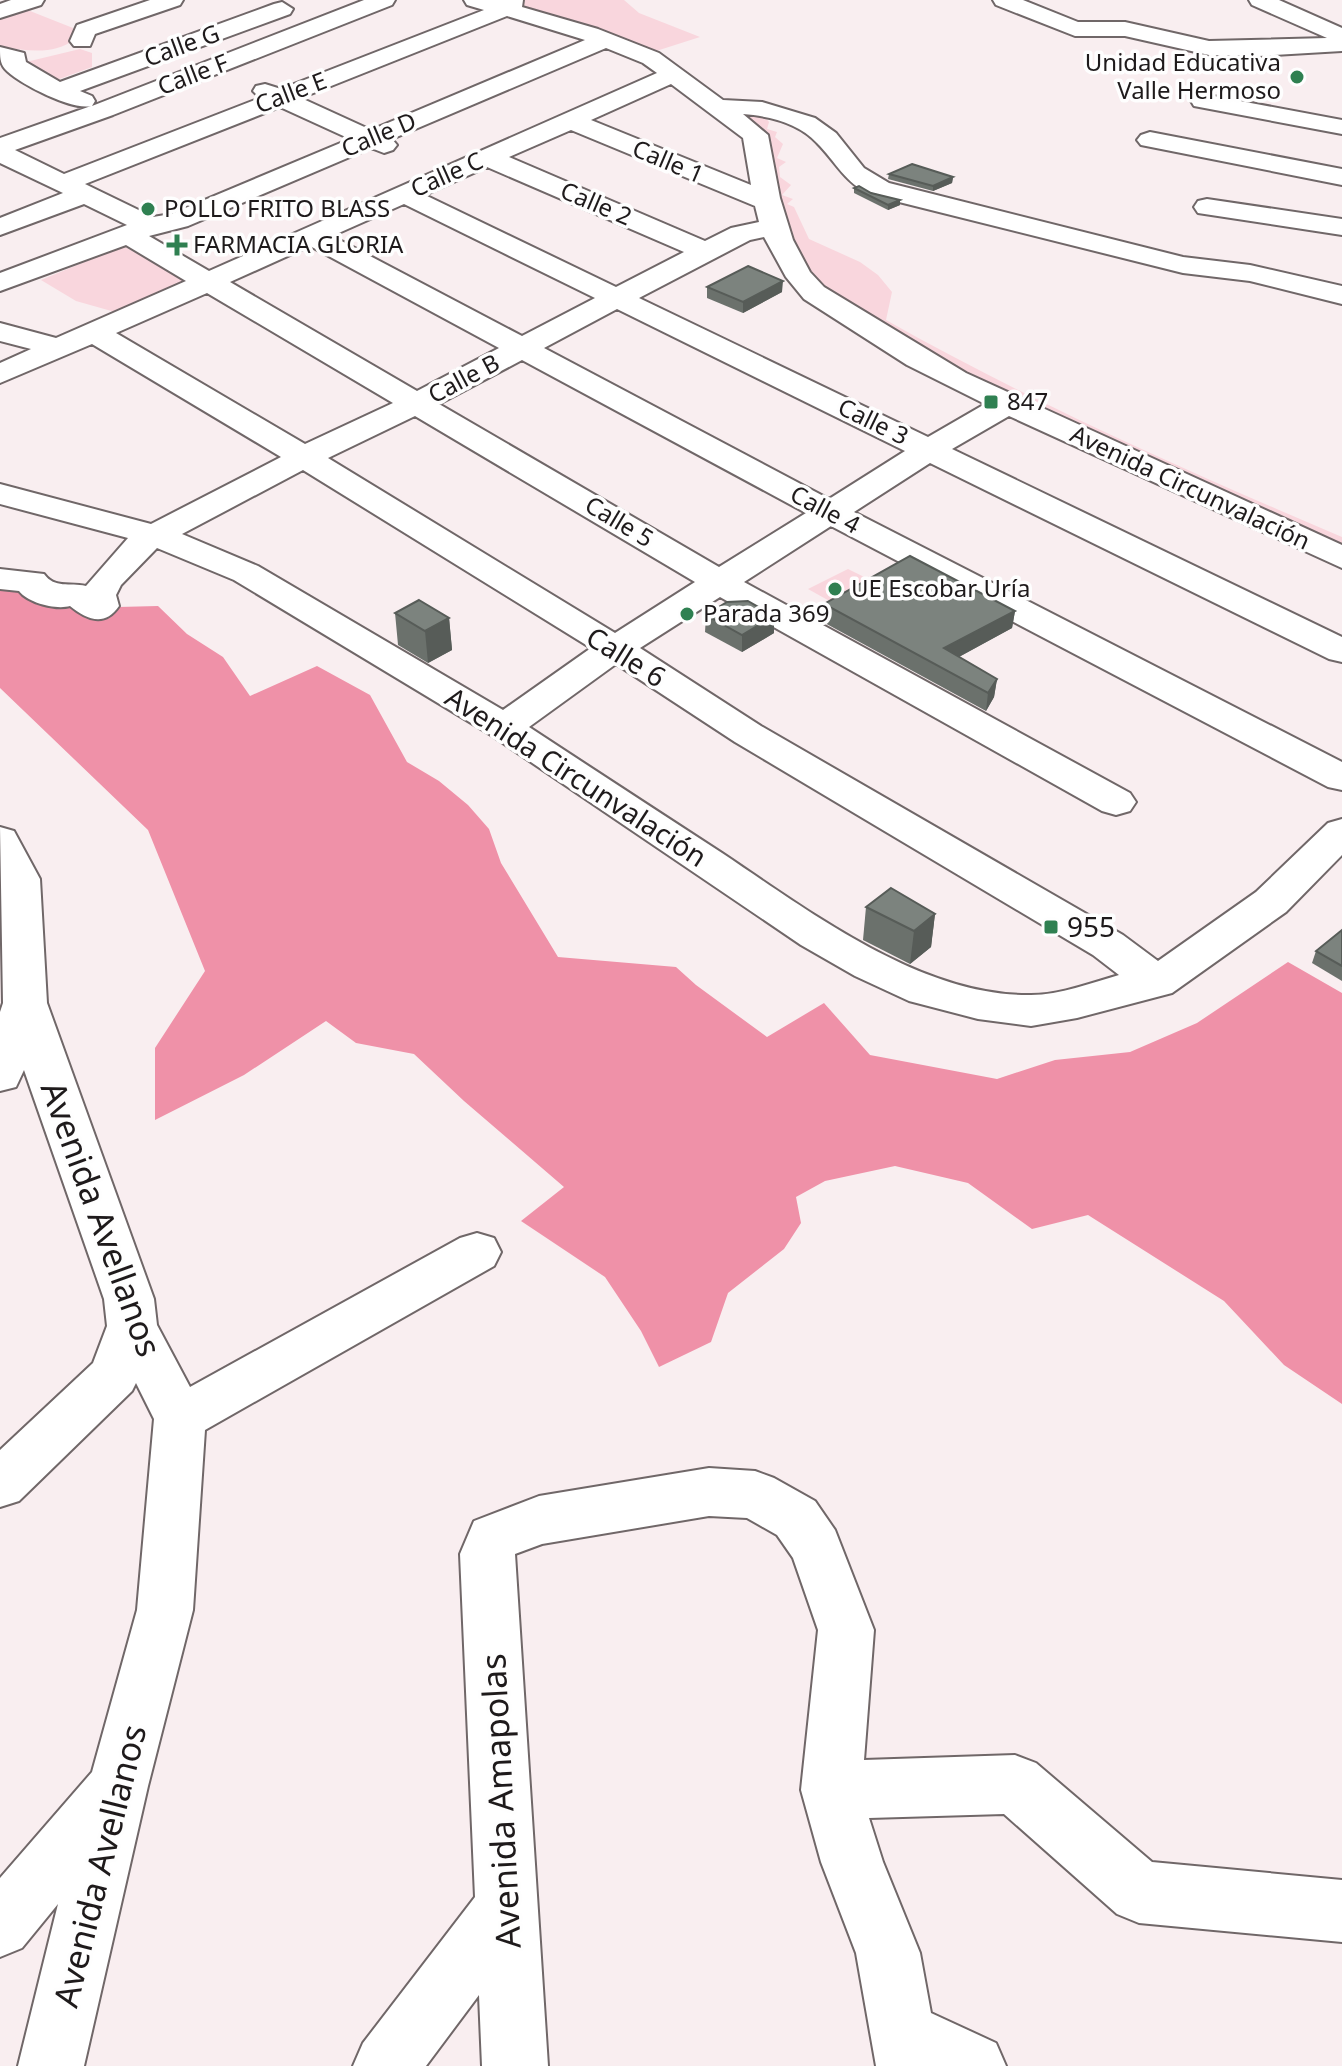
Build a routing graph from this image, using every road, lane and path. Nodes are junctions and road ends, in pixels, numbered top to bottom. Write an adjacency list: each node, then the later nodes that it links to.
1 (33, 0): 10 (street)
2 (172, 0): 15 (street)
3 (306, 0): 19 (street, Calle G)
4 (384, 0): 17 (street, Calle F)
5 (475, 0): 8 (street, Avenida Circunvalación)
6 (1004, 0): 11 (street)
7 (1260, 0): 12 (street)
8 (512, 4): 13 (street, Avenida Circunvalación); 21 (street, Calle E)
9 (1104, 6): 11 (street)
10 (0, 11)
11 (1125, 29): 14 (street)
12 (1342, 36)
13 (598, 37): 18 (street, Avenida Circunvalación); 27 (street, Calle D)
14 (1342, 44)
15 (62, 49): 16 (street); 19 (street)
16 (8, 56): 20 (street)
17 (211, 69): 21 (street); 24 (street, Calle F)
18 (675, 74): 23 (street, Avenida Circunvalación); 25 (street, Calle C)
19 (103, 75): 20 (street, Calle G)
20 (58, 91): 24 (street)
21 (279, 97): 27 (street); 34 (street, Calle E)
22 (1203, 101): 26 (street)
23 (721, 107): 37 (street, Avenida Circunvalación); 44 (street)
24 (104, 110): 29 (street, Calle F)
25 (569, 120): 31 (street, Calle C); 37 (street, Calle 1)
26 (1342, 127)
27 (362, 136): 32 (street); 40 (street, Calle D)
28 (1150, 140): 33 (street)
29 (0, 147)
30 (0, 153): 34 (street)
31 (486, 157): 32 (street, Calle C); 42 (street, Calle 2)
32 (449, 173): 35 (street, Calle C)
33 (1342, 177)
34 (74, 189): 38 (street, Calle E); 40 (street)
35 (403, 194): 41 (street, Calle C); 48 (street, Calle 3)
36 (1207, 207): 39 (street)
37 (770, 214): 42 (street, Calle B); 55 (street, Avenida Circunvalación)
38 (0, 227)
39 (1342, 227)
40 (138, 230): 43 (street, Calle 5); 45 (street, Calle D)
41 (311, 236): 43 (street, Calle C); 52 (street, Calle 4)
42 (706, 251): 48 (street, Calle B)
43 (206, 281): 50 (street, Calle C); 54 (street, Calle 5)
44 (1294, 282): 46 (street); 47 (street)
45 (0, 283)
46 (1342, 283)
47 (1342, 295)
48 (616, 298): 52 (street, Calle B); 56 (street, Calle 3)
49 (0, 332): 51 (street)
50 (94, 333): 51 (street, Calle C); 57 (street, Calle 6)
51 (60, 348): 53 (street, Calle C)
52 (522, 348): 54 (street, Calle B); 59 (street, Calle 4)
53 (0, 374)
54 (418, 403): 57 (street, Calle B); 63 (street, Calle 5)
55 (1007, 404): 56 (street); 61 (street, Avenida Circunvalación)
56 (930, 449): 59 (street); 65 (street, Calle 3)
57 (304, 457): 60 (street, Calle B); 64 (street, Calle 6)
58 (0, 494): 60 (street, Avenida Circunvalación)
59 (831, 513): 63 (street); 67 (street, Calle 4)
60 (153, 534): 62 (street, Calle B); 66 (street, Avenida Circunvalación)
61 (1342, 558)
62 (0, 579)
63 (721, 583): 64 (street); 68 (street, Calle 5)
64 (615, 648): 66 (street); 72 (street, Calle 6)
65 (1342, 651)
66 (504, 727): 75 (street, Avenida Circunvalación)
67 (1342, 778)
68 (1116, 802)
69 (1342, 832): 73 (street)
70 (0, 840): 74 (street, Avenida Avellanos)
71 (1342, 855): 73 (street, Avenida Circunvalación)
72 (1108, 945): 73 (street, Calle 6); 75 (street)
73 (1161, 980): 75 (street, Avenida Circunvalación)
74 (25, 1003): 76 (street); 78 (street, Avenida Avellanos)
75 (1077, 1003)
76 (0, 1075)
77 (477, 1252): 79 (street)
78 (132, 1326): 79 (street, Avenida Avellanos); 80 (street)
79 (180, 1418): 81 (street, Avenida Avellanos)
80 (0, 1484)
81 (118, 1786): 85 (street); 87 (street, Avenida Avellanos)
82 (831, 1790): 83 (street, Avenida Amapolas); 84 (street); 86 (street)
83 (505, 1908): 88 (street); 89 (street, Avenida Amapolas)
84 (1342, 1911)
85 (0, 1926)
86 (907, 2050): 90 (street)
87 (51, 2066)
88 (386, 2066)
89 (515, 2066)
90 (973, 2066)

